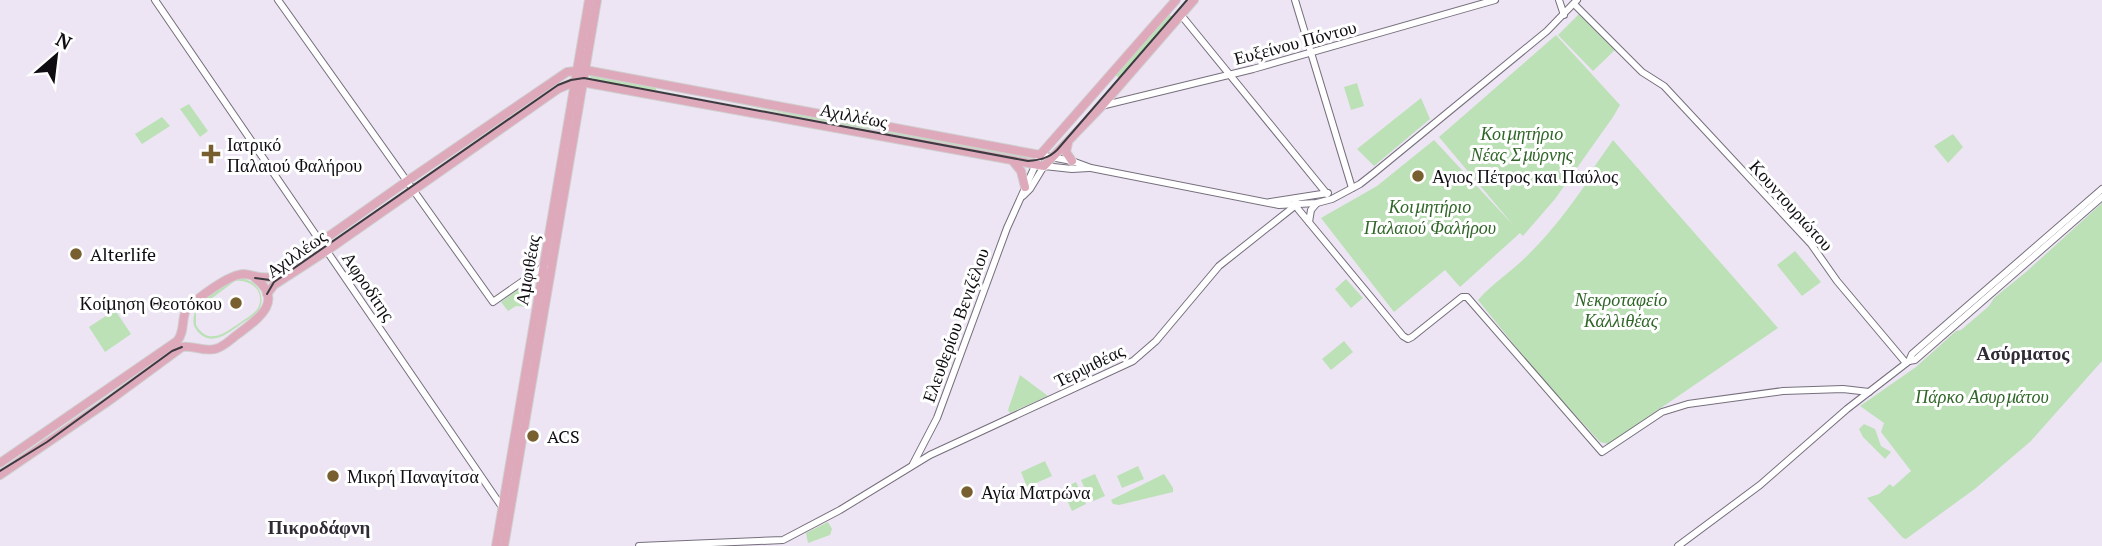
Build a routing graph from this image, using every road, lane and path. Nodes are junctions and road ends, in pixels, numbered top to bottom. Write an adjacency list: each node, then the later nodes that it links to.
1 (155, 0): 36 (street, Αφροδίτης)
2 (278, 0): 25 (street)
3 (589, 0): 14 (main road, Αμφιθέας)
4 (597, 0): 14 (main road, Αμφιθέας)
5 (1176, 0): 19 (main road, Ελευθερίου Βενιζέλου)
6 (1194, 0): 11 (main road, Ελευθερίου Βενιζέλου)
7 (1295, 0): 13 (street)
8 (1494, 0): 13 (street, Ευξείνου Πόντου)
9 (1559, 0): 12 (street)
10 (1575, 2): 12 (street); 44 (street, Κουντουριώτου)
11 (1181, 15): 15 (street); 17 (main road, Ελευθερίου Βενιζέλου)
12 (1564, 15): 26 (street)
13 (1311, 53): 15 (street, Ευξείνου Πόντου); 26 (street)
14 (581, 70): 16 (main road, Αμφιθέας); 19 (main road, Αχιλλέως); 25 (main road, Αχιλλέως)
15 (1230, 75): 17 (street, Ευξείνου Πόντου); 31 (street)
16 (580, 81): 21 (main road, Αχιλλέως); 28 (main road, Αχιλλέως); 38 (main road, Αμφιθέας)
17 (1101, 107): 18 (main road, Ελευθερίου Βενιζέλου)
18 (1068, 143): 20 (main road, Ελευθερίου Βενιζέλου); 22 (main road)
19 (1040, 155): 20 (street, Αχιλλέως); 23 (street, Ελευθερίου Βενιζέλου)
20 (1053, 157): 22 (street, Αχιλλέως); 23 (main road, Ελευθερίου Βενιζέλου)
21 (1012, 160): 23 (main road, Αχιλλέως); 29 (main road)
22 (1072, 161): 24 (street, Αχιλλέως)
23 (1040, 165): 24 (street, Αχιλλέως); 29 (street, Ελευθερίου Βενιζέλου)
24 (1091, 168): 33 (street, Αχιλλέως)
25 (407, 181): 28 (street); 36 (main road, Αχιλλέως)
26 (1352, 188): 30 (street)
27 (2102, 189): 44 (street)
28 (412, 190): 37 (main road, Αχιλλέως); 38 (street)
29 (1024, 191): 47 (street, Ελευθερίου Βενιζέλου)
30 (1341, 192): 31 (street); 34 (street)
31 (1327, 194): 33 (street)
32 (2102, 197): 44 (street)
33 (1296, 202): 34 (street); 35 (street); 47 (street, Τερψιθέας)
34 (1317, 203): 35 (street)
35 (1309, 222): 45 (street)
36 (321, 240): 37 (street, Αφροδίτης); 39 (main road, Αχιλλέως)
37 (328, 250): 40 (main road, Αχιλλέως); 49 (street, Αφροδίτης)
38 (548, 265): 50 (main road, Αμφιθέας)
39 (255, 278): 40 (main road, Αχιλλέως); 41 (main road)
40 (267, 294): 43 (main road)
41 (183, 330): 42 (main road); 43 (main road)
42 (179, 344): 43 (main road); 46 (main road); 48 (main road)
43 (194, 347)
44 (1908, 362): 45 (street)
45 (1869, 392): 55 (street)
46 (0, 463)
47 (913, 464): 54 (street, Τερψιθέας)
48 (0, 475)
49 (488, 484): 50 (street, Αφροδίτης); 51 (street, Αφροδίτης)
50 (508, 495): 51 (main road, Αμφιθέας); 53 (main road, Αμφιθέας)
51 (502, 507): 52 (main road, Αμφιθέας)
52 (496, 546)
53 (504, 546)
54 (639, 546)
55 (1678, 546)

